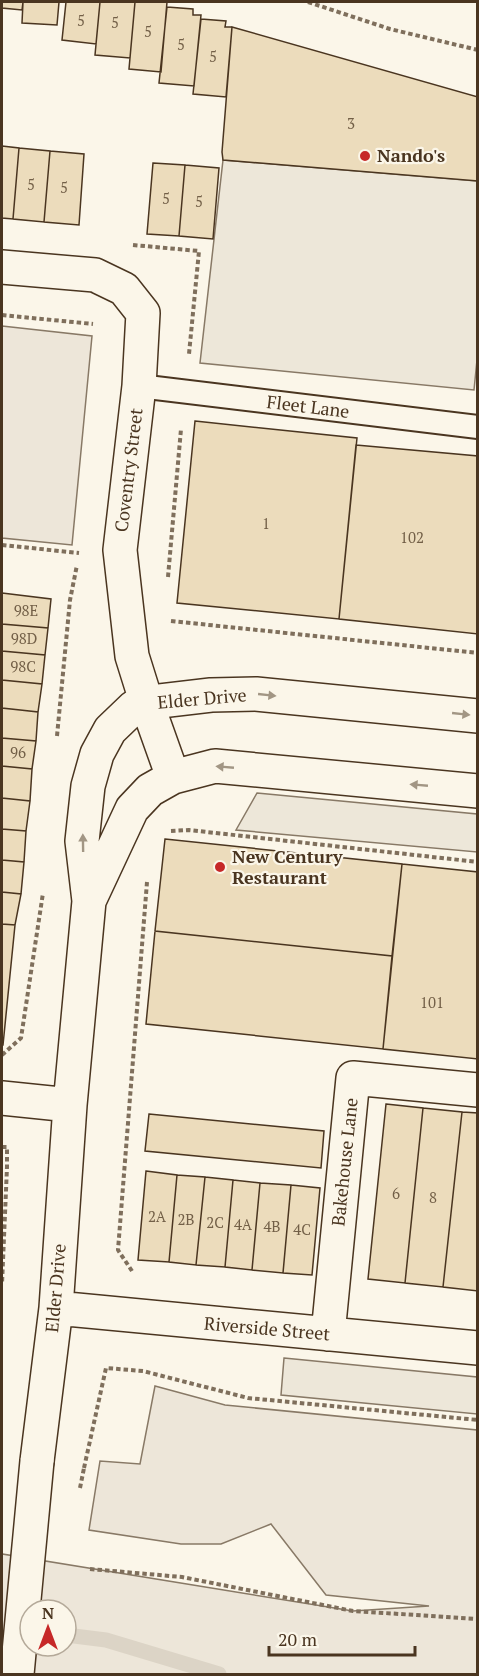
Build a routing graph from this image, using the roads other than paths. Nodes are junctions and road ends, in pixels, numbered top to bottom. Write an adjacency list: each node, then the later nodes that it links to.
1 (2, 267): 2 (street, Coventry Street)
2 (140, 386): 3 (lane, Fleet Lane); 4 (street, Coventry Street)
3 (477, 427)
4 (147, 704): 5 (street, Elder Drive, one-way to 5); 6 (street, Coventry Street); 8 (street, Elder Drive, one-way to 4)
5 (477, 716)
6 (173, 777): 7 (street, Elder Drive, one-way to 6); 8 (street, Elder Drive)
7 (477, 791)
8 (89, 901): 11 (street, Elder Drive)
9 (477, 1090): 13 (street, Bakehouse Lane)
10 (2, 1098): 11 (street)
11 (70, 1105): 12 (street, Elder Drive)
12 (56, 1308): 13 (street, Riverside Street); 15 (street, Elder Drive, bridge)
13 (327, 1334): 14 (street, Riverside Street)
14 (477, 1348)
15 (17, 1674)

